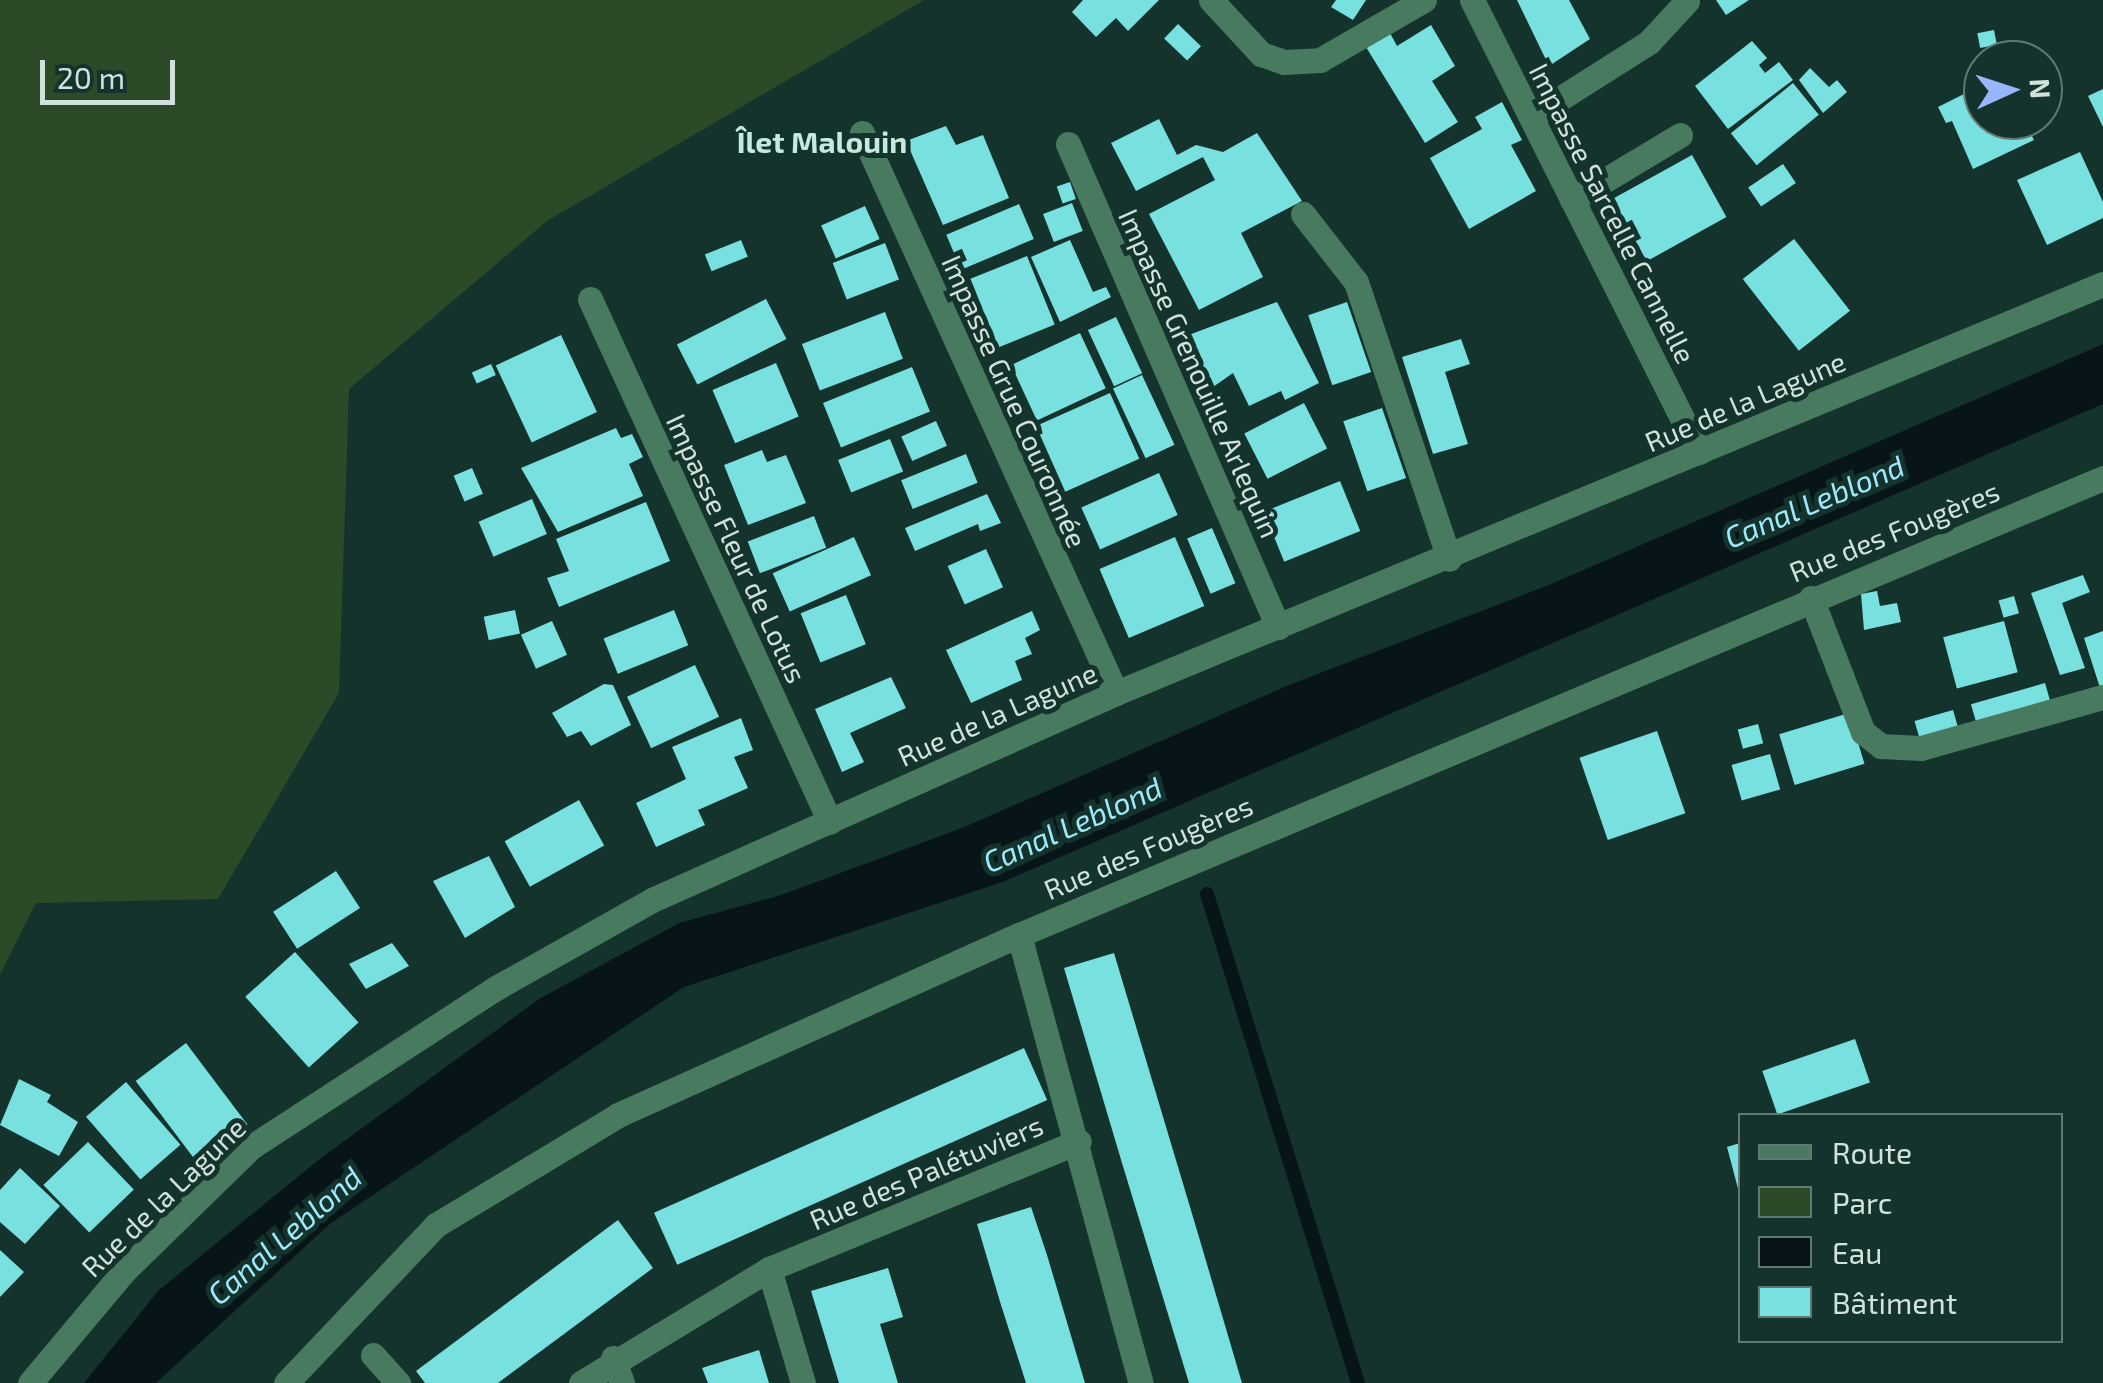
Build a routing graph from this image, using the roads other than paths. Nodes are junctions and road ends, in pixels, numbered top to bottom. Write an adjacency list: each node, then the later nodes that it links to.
1 (1210, 0): 2 (street)
2 (1424, 0)
3 (1472, 0): 5 (street, Impasse Sarcelle Cannelle)
4 (1687, 0): 5 (street)
5 (1532, 118): 9 (street, Impasse Sarcelle Cannelle)
6 (862, 133): 18 (street, Impasse Grue Couronnée)
7 (1680, 135): 9 (street)
8 (1068, 144): 17 (street, Impasse Grenouille Arlequin)
9 (1572, 200): 13 (street, Impasse Sarcelle Cannelle)
10 (1303, 214): 15 (street)
11 (2103, 284): 13 (street, Rue de la Lagune)
12 (590, 298): 20 (street, Impasse Fleur de Lotus)
13 (1699, 452): 15 (street, Rue de la Lagune)
14 (2103, 478): 16 (street, Rue des Fougères)
15 (1448, 559): 17 (street, Rue de la Lagune)
16 (1811, 598): 19 (street); 21 (street, Rue des Fougères)
17 (1278, 626): 18 (street, Rue de la Lagune)
18 (1116, 693): 20 (street, Rue de la Lagune)
19 (2103, 697)
20 (830, 822): 26 (street, Rue de la Lagune)
21 (1018, 934): 22 (street); 27 (street, Rue des Fougères)
22 (1079, 1141): 23 (street, Rue des Palétuviers); 32 (street, Rue des Palétuviers)
23 (769, 1269): 25 (street, Rue des Palétuviers); 31 (street)
24 (373, 1355): 28 (street)
25 (613, 1358): 29 (street, Rue des Palétuviers); 30 (street)
26 (30, 1383)
27 (286, 1383)
28 (398, 1383)
29 (581, 1383)
30 (622, 1383)
31 (804, 1383)
32 (1141, 1383)

